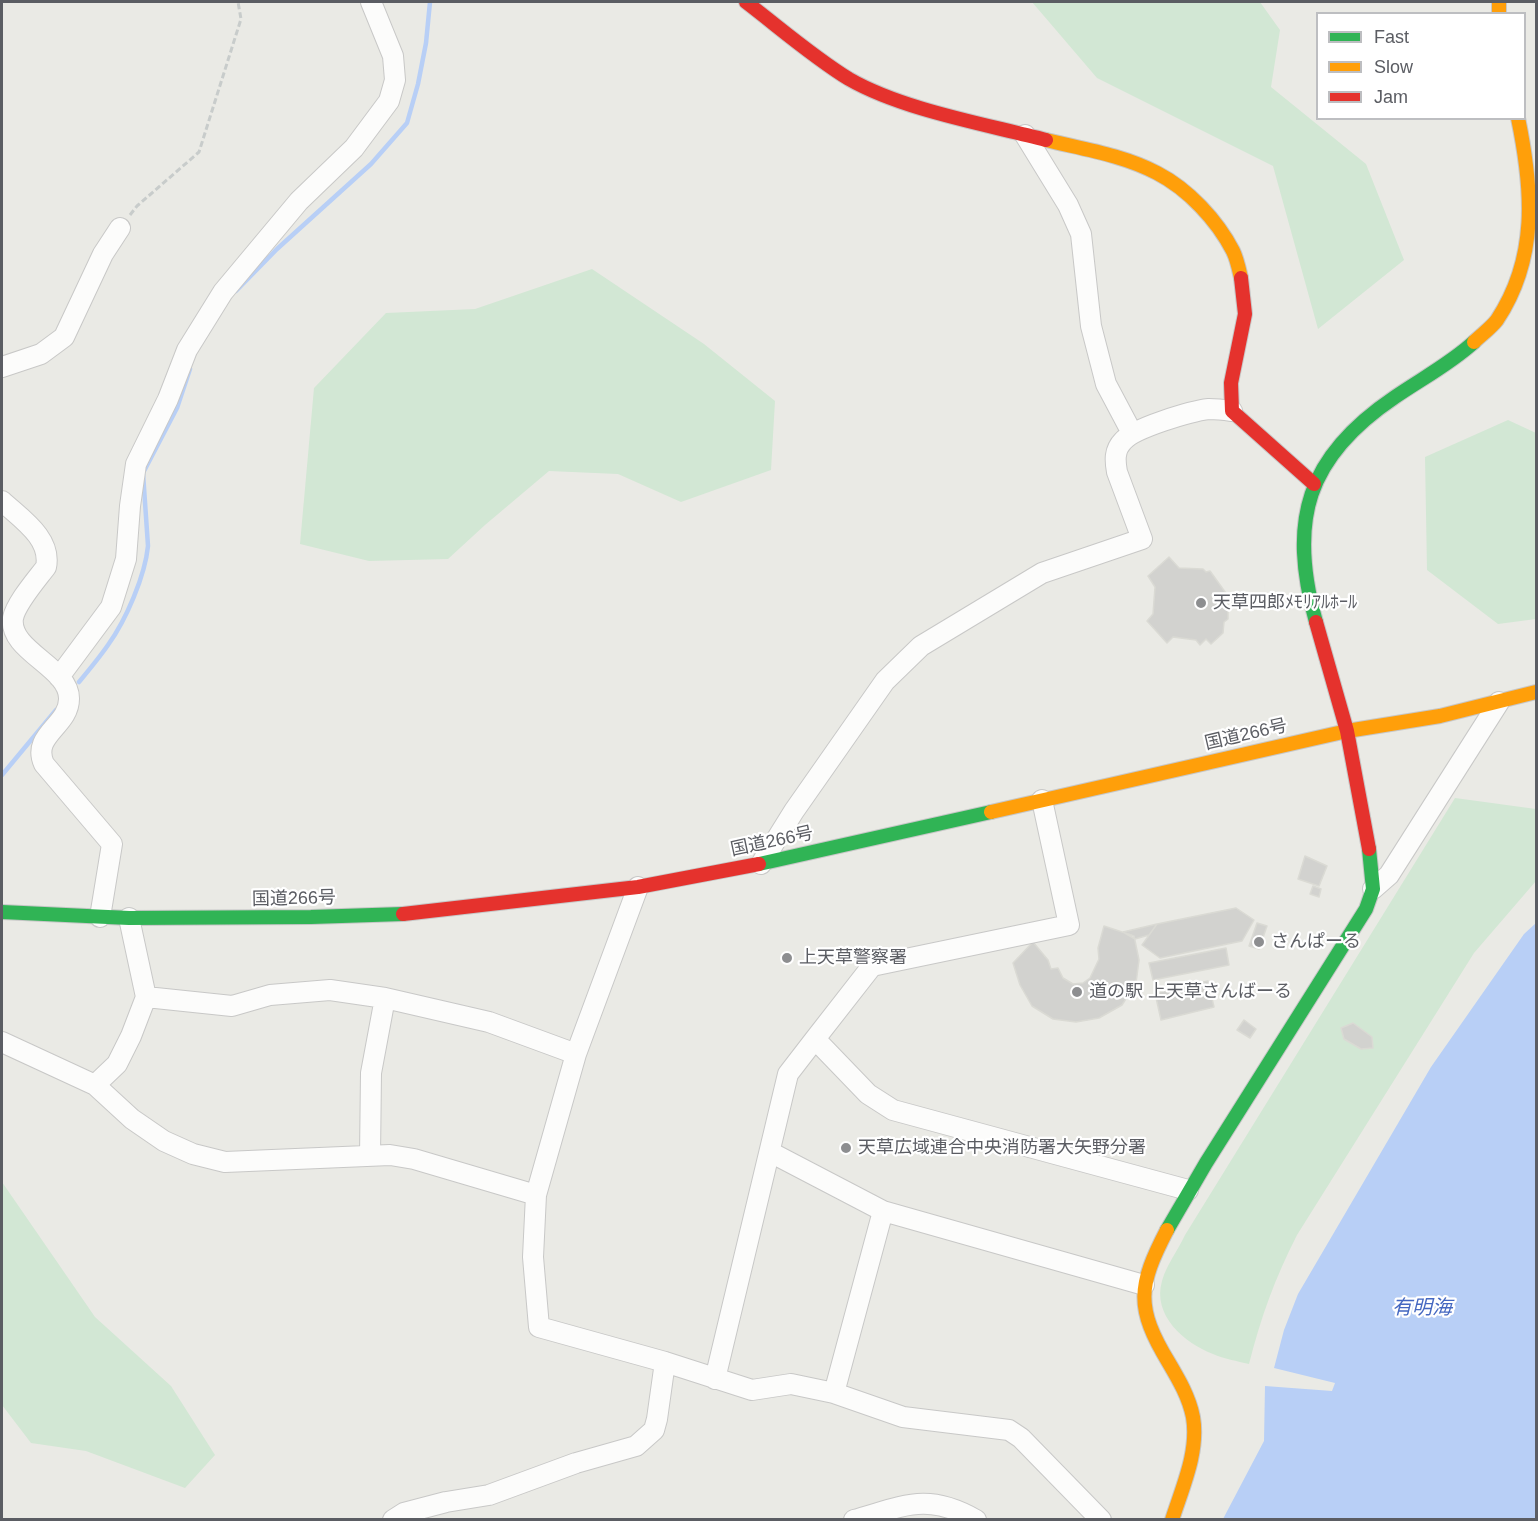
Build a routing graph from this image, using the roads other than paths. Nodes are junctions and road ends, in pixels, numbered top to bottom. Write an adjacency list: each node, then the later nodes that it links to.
1 (371, 2): 11 (street)
2 (746, 2): 4 (main road)
3 (1518, 120): 9 (main road)
4 (1025, 135): 7 (main road); 8 (street)
5 (120, 228): 6 (street)
6 (2, 367)
7 (1232, 411): 8 (street); 9 (main road)
8 (1132, 433): 16 (street)
9 (1314, 484): 14 (main road)
10 (2, 501): 11 (street)
11 (60, 677): 20 (street)
12 (1536, 692): 13 (main road, 国道266号)
13 (1499, 702): 14 (main road, 国道266号); 18 (street)
14 (1347, 731): 15 (main road, 国道266号); 18 (main road)
15 (1042, 800): 16 (main road, 国道266号); 24 (street)
16 (761, 864): 17 (main road, 国道266号)
17 (638, 887): 21 (main road, 国道266号); 26 (street)
18 (1373, 889): 30 (main road)
19 (2, 912): 20 (main road, 国道266号)
20 (100, 917): 21 (main road, 国道266号)
21 (129, 918): 22 (street)
22 (146, 997): 23 (street); 27 (street)
23 (385, 998): 26 (street); 29 (street)
24 (815, 1039): 28 (street); 30 (street)
25 (2, 1042): 27 (street)
26 (576, 1054): 31 (street)
27 (95, 1085): 29 (street)
28 (770, 1152): 32 (street); 35 (street)
29 (370, 1156): 31 (street)
30 (1188, 1190): 33 (main road)
31 (536, 1195): 34 (street)
32 (883, 1211): 33 (street); 36 (street)
33 (1144, 1286): 41 (main road)
34 (665, 1362): 35 (street); 37 (street)
35 (716, 1379): 36 (street)
36 (834, 1393): 40 (street)
37 (393, 1520)
38 (854, 1520): 39 (street)
39 (976, 1520)
40 (1101, 1520)
41 (1172, 1520)

